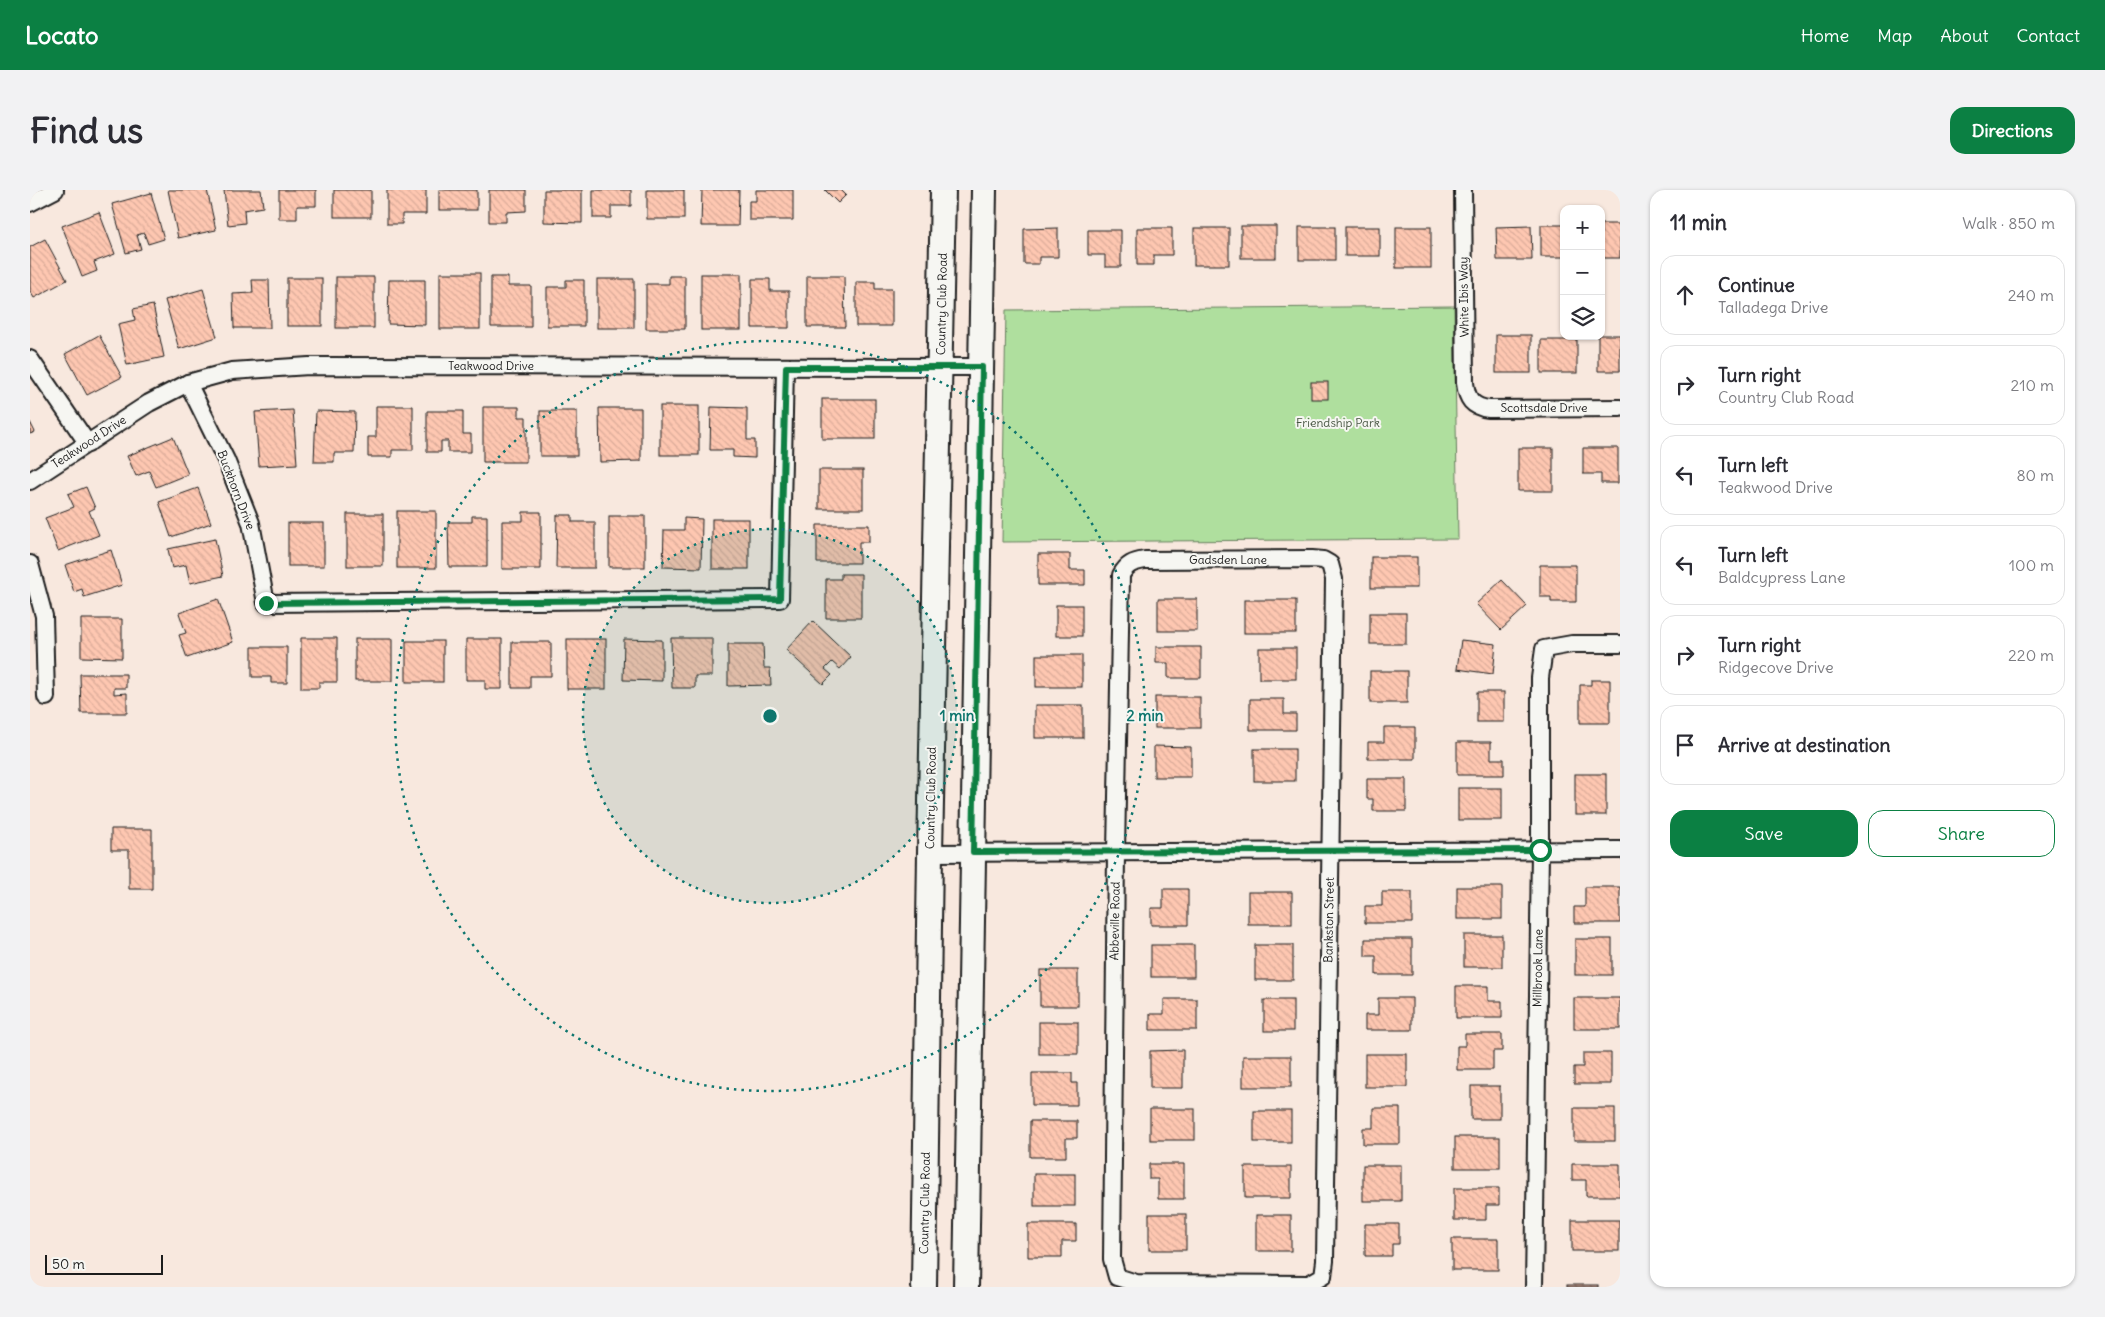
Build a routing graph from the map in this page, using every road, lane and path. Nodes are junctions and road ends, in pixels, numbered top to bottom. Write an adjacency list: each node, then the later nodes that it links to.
1 (55, 190): 5 (street)
2 (943, 190): 8 (main road, Country Club Road)
3 (984, 190): 9 (main road)
4 (1463, 190): 11 (street, White Ibis Way)
5 (30, 203)
6 (30, 359): 13 (street)
7 (786, 367): 8 (street, Teakwood Drive); 10 (street, Teakwood Drive); 10 (street, Buckhorn Drive)
8 (941, 367): 9 (street, Teakwood Drive); 25 (main road, Country Club Road)
9 (982, 367): 22 (main road)
10 (188, 383): 13 (street, Teakwood Drive)
11 (1470, 402): 12 (street, Scottsdale Drive)
12 (1620, 408)
13 (88, 444): 14 (street, Teakwood Drive)
14 (30, 481)
15 (30, 564): 19 (street)
16 (1330, 564): 17 (street, Gadsden Lane); 24 (street, Bankston Street)
17 (1126, 566): 23 (street, Abbeville Road)
18 (1620, 644): 20 (street, Millbrook Lane)
19 (46, 698)
20 (1540, 850): 21 (street); 24 (street); 29 (street, Millbrook Lane)
21 (1620, 850)
22 (973, 852): 23 (street); 25 (street); 28 (main road)
23 (1116, 852): 24 (street); 26 (street, Abbeville Road)
24 (1330, 852): 26 (street, Bankston Street)
25 (930, 853): 27 (main road, Country Club Road)
26 (1323, 1276)
27 (924, 1287)
28 (966, 1287)
29 (1534, 1287)

